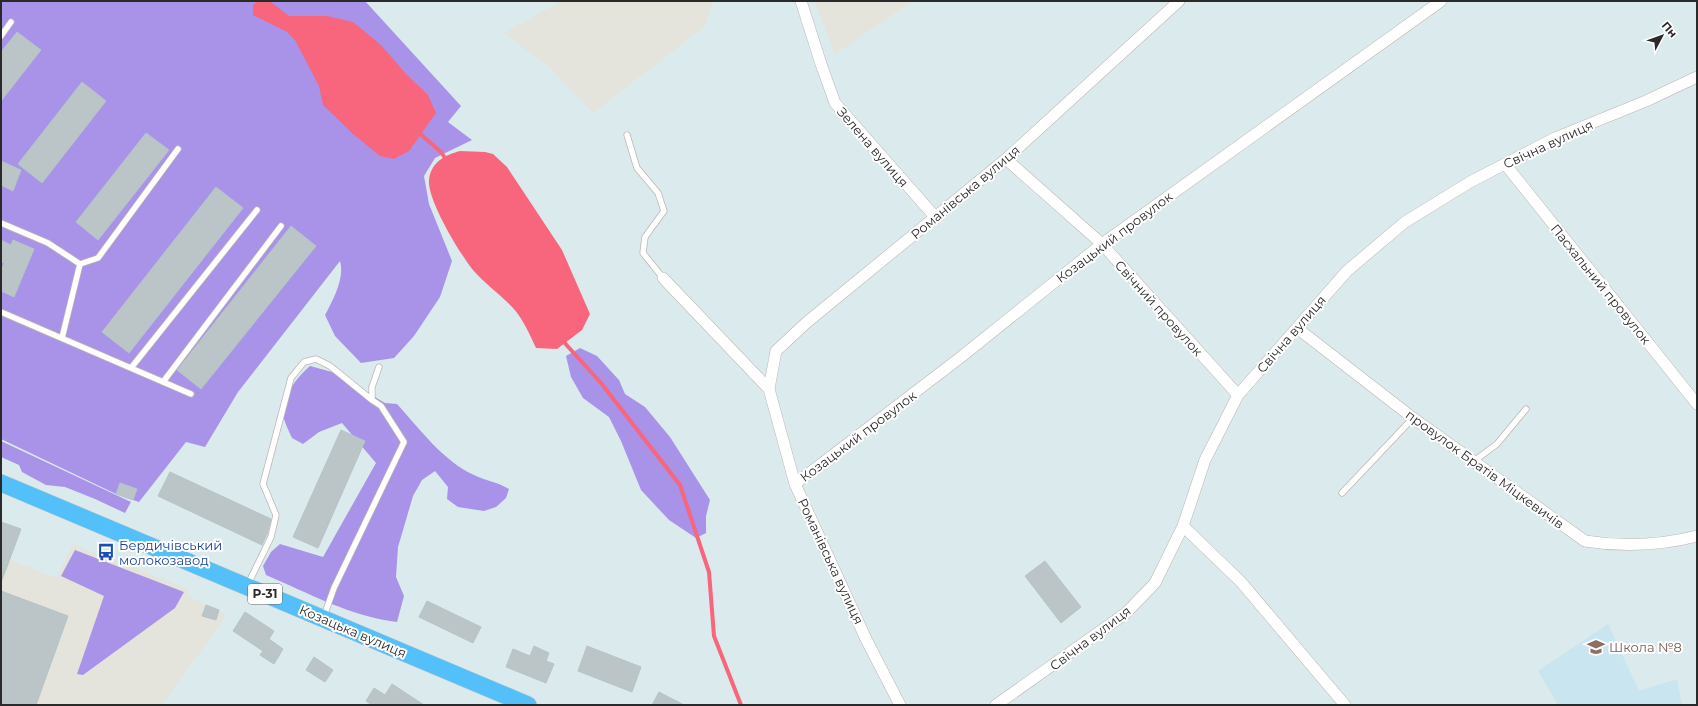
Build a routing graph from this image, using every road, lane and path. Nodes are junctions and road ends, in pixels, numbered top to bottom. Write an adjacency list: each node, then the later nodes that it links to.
1 (801, 1): 12 (street, Зелена вулиця)
2 (1179, 1): 9 (street, Романівська вулиця)
3 (1441, 1): 15 (street, Козацький провулок)
4 (11, 22): 5 (lane)
5 (1, 36)
6 (1697, 77): 10 (street, Свічна вулиця)
7 (627, 135): 17 (lane)
8 (178, 149): 16 (lane)
9 (1006, 159): 12 (street, Романівська вулиця); 15 (street, Свічний провулок)
10 (1505, 164): 19 (street, Свічна вулиця); 28 (street, Пасхальний провулок)
11 (257, 210): 22 (lane)
12 (936, 218): 24 (street, Романівська вулиця)
13 (1, 223): 16 (lane)
14 (281, 226): 23 (lane)
15 (1102, 244): 26 (street, Свічний провулок); 33 (street, Козацький провулок)
16 (80, 264): 20 (lane)
17 (663, 278): 24 (street, Романівська вулиця)
18 (1, 312): 20 (lane)
19 (1297, 328): 26 (street, Свічна вулиця); 30 (street, провулок Братів Міцкевичів)
20 (62, 338): 22 (lane)
21 (379, 367): 27 (lane)
22 (131, 368): 23 (lane)
23 (163, 382): 25 (lane)
24 (769, 389): 33 (street, Романівська вулиця)
25 (191, 394)
26 (1238, 395): 35 (street, Свічна вулиця)
27 (372, 400): 37 (lane); 38 (lane)
28 (1697, 404)
29 (1526, 409): 31 (lane)
30 (1413, 418): 31 (street, провулок Братів Міцкевичів); 34 (lane)
31 (1474, 461): 36 (street, провулок Братів Міцкевичів)
32 (1, 483): 37 (main road, Козацька вулиця / Р-31)
33 (795, 484): 40 (street, Романівська вулиця)
34 (1342, 493)
35 (1183, 526): 41 (street, Свічна вулиця); 42 (street)
36 (1697, 536)
37 (247, 586): 38 (main road, Козацька вулиця / Р-31)
38 (324, 619): 39 (main road, Козацька вулиця / Р-31)
39 (528, 705)
40 (900, 705)
41 (996, 705)
42 (1345, 705)

